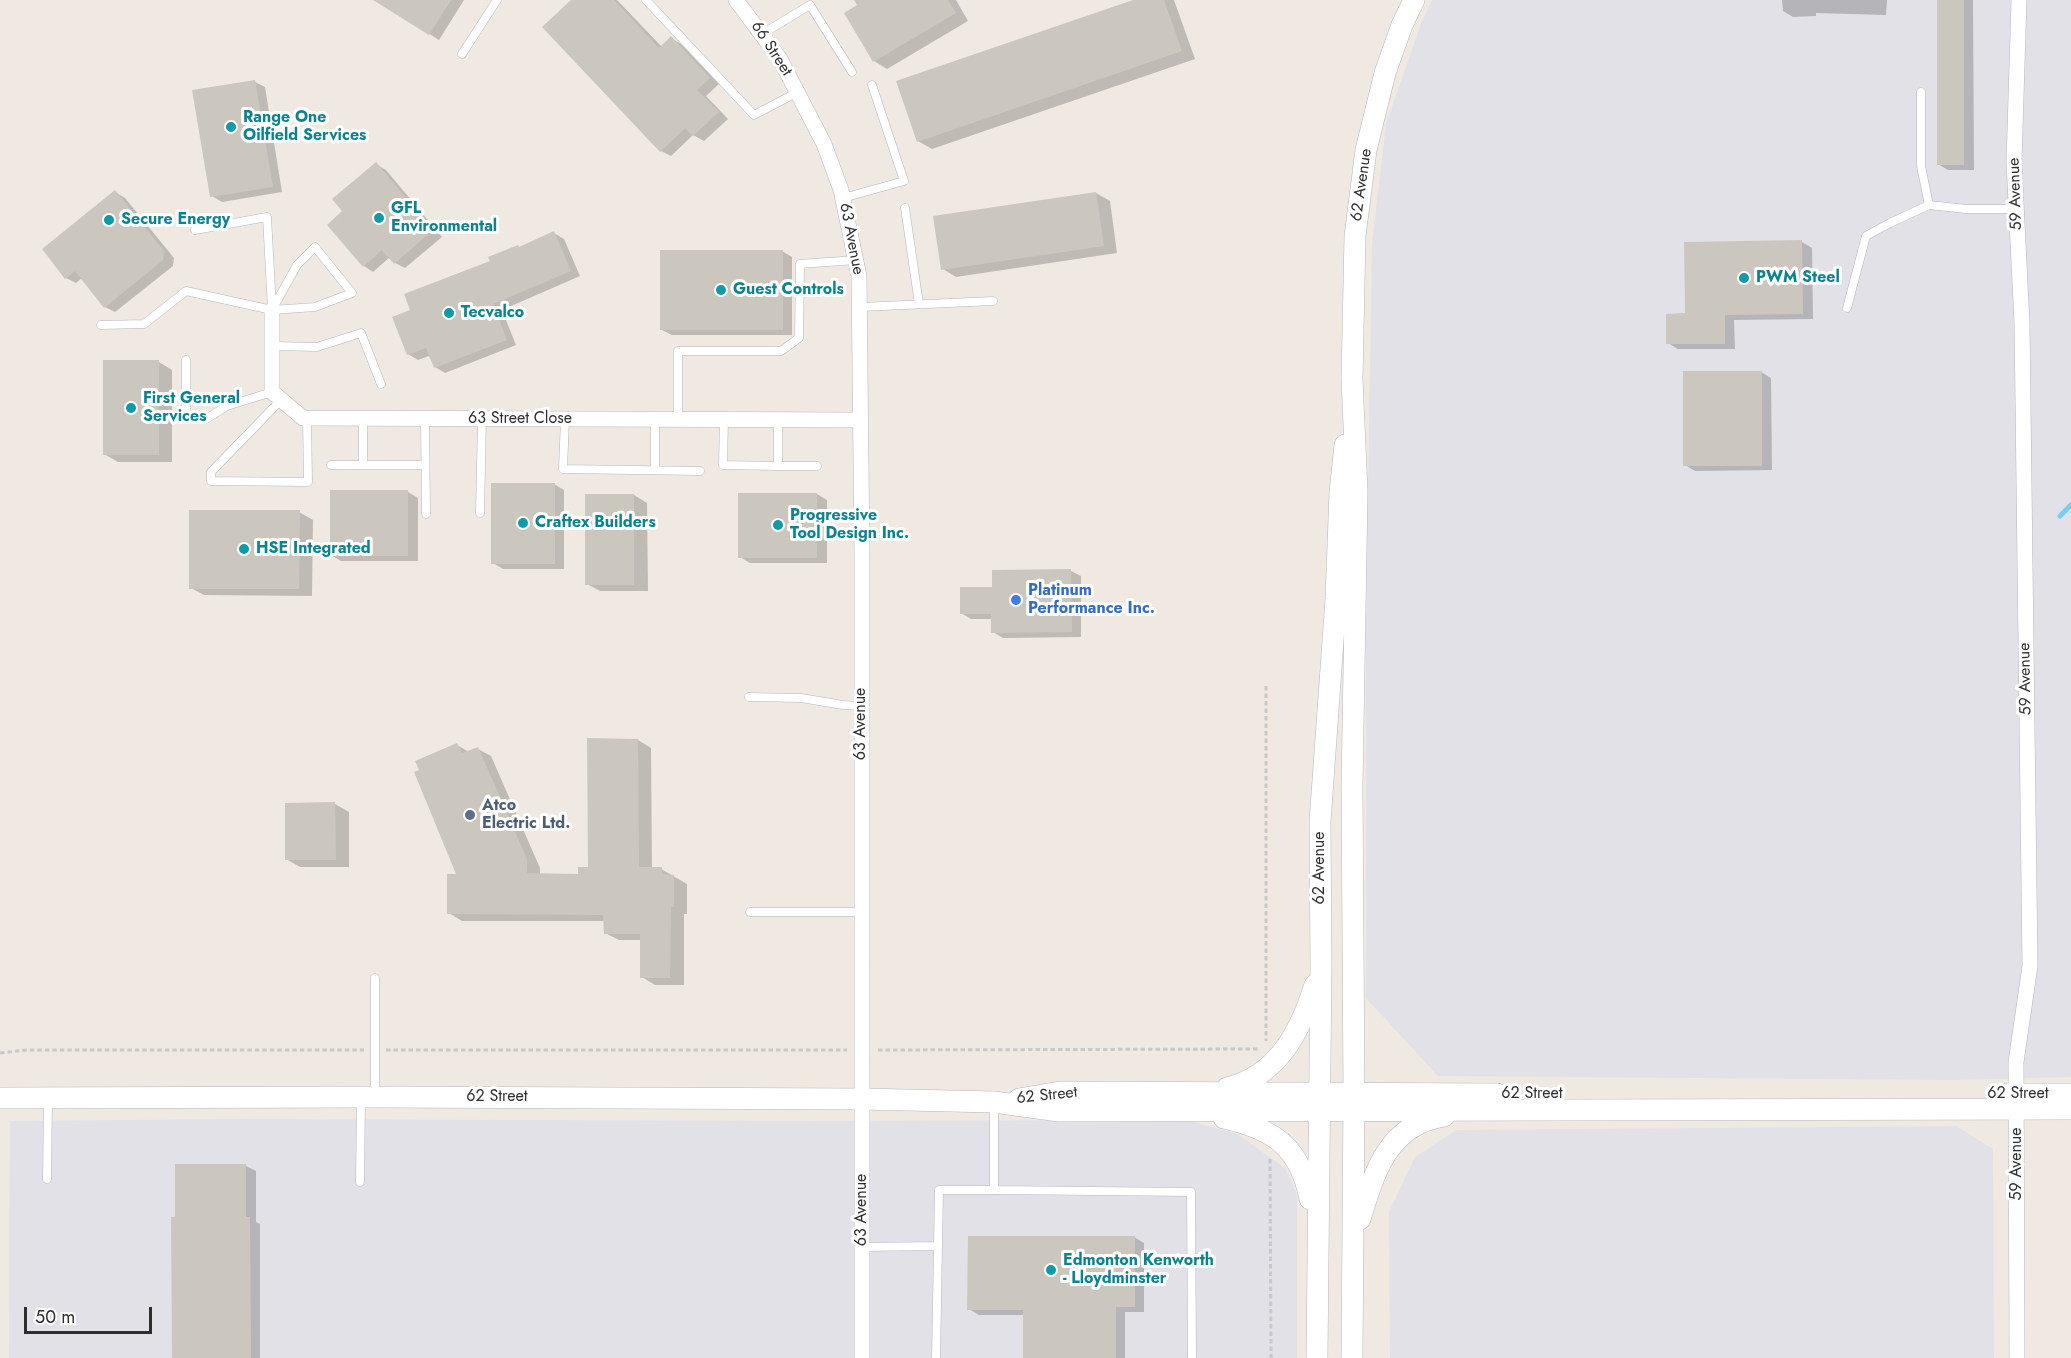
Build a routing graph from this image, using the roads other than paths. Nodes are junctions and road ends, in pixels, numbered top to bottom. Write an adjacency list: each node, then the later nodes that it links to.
1 (497, 0): 8 (lane)
2 (646, 0): 12 (lane)
3 (736, 0): 7 (street, 66 Street)
4 (1414, 0): 27 (main road, 62 Avenue)
5 (2019, 0): 16 (street, 59 Avenue)
6 (808, 2): 7 (lane); 9 (lane)
7 (762, 34): 12 (street, 66 Street)
8 (462, 54)
9 (852, 72)
10 (872, 85): 13 (lane)
11 (1921, 92): 14 (lane)
12 (801, 96): 13 (street, 63 Avenue)
13 (843, 198): 18 (street, 63 Avenue)
14 (1929, 205): 16 (lane); 22 (lane)
15 (905, 208): 20 (lane)
16 (2015, 209): 61 (street, 59 Avenue)
17 (195, 230): 23 (lane)
18 (856, 260): 21 (street, 63 Avenue); 36 (lane)
19 (993, 301): 20 (lane)
20 (919, 304): 21 (lane)
21 (861, 307): 39 (street, 63 Avenue)
22 (1847, 308)
23 (272, 310): 23 (lane); 24 (lane); 25 (street)
24 (101, 325)
25 (272, 346): 28 (lane); 29 (street)
26 (186, 360): 29 (lane)
27 (1352, 379): 53 (main road, 62 Avenue); 64 (main road, 62 Avenue)
28 (381, 384)
29 (276, 396): 30 (street); 30 (lane)
30 (307, 418): 31 (street, 63 Street Close)
31 (363, 418): 32 (street, 63 Street Close); 41 (lane)
32 (425, 418): 33 (street, 63 Street Close); 42 (lane)
33 (482, 418): 34 (street, 63 Street Close); 47 (lane)
34 (565, 419): 35 (street, 63 Street Close); 45 (lane)
35 (655, 419): 36 (street, 63 Street Close); 45 (lane)
36 (678, 419): 37 (street, 63 Street Close)
37 (724, 419): 38 (street, 63 Street Close); 43 (lane)
38 (778, 420): 39 (street, 63 Street Close); 43 (lane)
39 (860, 420): 50 (street, 63 Avenue)
40 (331, 465): 41 (lane)
41 (363, 465): 42 (lane)
42 (425, 465): 48 (lane)
43 (778, 466): 44 (lane)
44 (817, 466)
45 (655, 470): 46 (lane)
46 (700, 471)
47 (480, 513)
48 (426, 514)
49 (749, 697): 50 (lane)
50 (861, 705): 52 (street, 63 Avenue)
51 (750, 912): 52 (lane)
52 (862, 912): 60 (street, 63 Avenue)
53 (1321, 964): 55 (main road); 63 (main road, 62 Avenue)
54 (375, 978): 57 (lane)
55 (1206, 1093): 62 (main road, 62 Street); 63 (main road, 62 Street)
56 (2071, 1094): 61 (main road, 62 Street)
57 (368, 1097): 59 (main road, 62 Street); 60 (main road, 62 Street); 69 (lane)
58 (0, 1098): 59 (main road, 62 Street)
59 (48, 1098): 68 (lane)
60 (862, 1099): 62 (main road, 62 Street); 73 (street, 63 Avenue)
61 (2016, 1101): 64 (main road, 62 Street); 65 (main road, 62 Street); 66 (main road, 62 Street); 80 (street, 59 Avenue)
62 (994, 1102): 67 (main road, 62 Street); 70 (lane)
63 (1319, 1102): 64 (main road, 62 Street); 67 (main road, 62 Street); 71 (main road, 62 Avenue)
64 (1354, 1102): 65 (main road, 62 Street); 72 (main road, 62 Avenue)
65 (1490, 1109): 72 (main road)
66 (2071, 1109)
67 (1184, 1111): 71 (main road)
68 (48, 1179)
69 (360, 1182)
70 (994, 1190): 74 (lane); 77 (lane)
71 (1317, 1238): 78 (main road, 62 Avenue)
72 (1353, 1243): 79 (main road, 62 Avenue)
73 (862, 1246): 74 (lane); 75 (street, 63 Avenue)
74 (937, 1246): 76 (lane)
75 (862, 1358)
76 (936, 1358)
77 (1192, 1358)
78 (1317, 1358)
79 (1352, 1358)
80 (2017, 1358)

